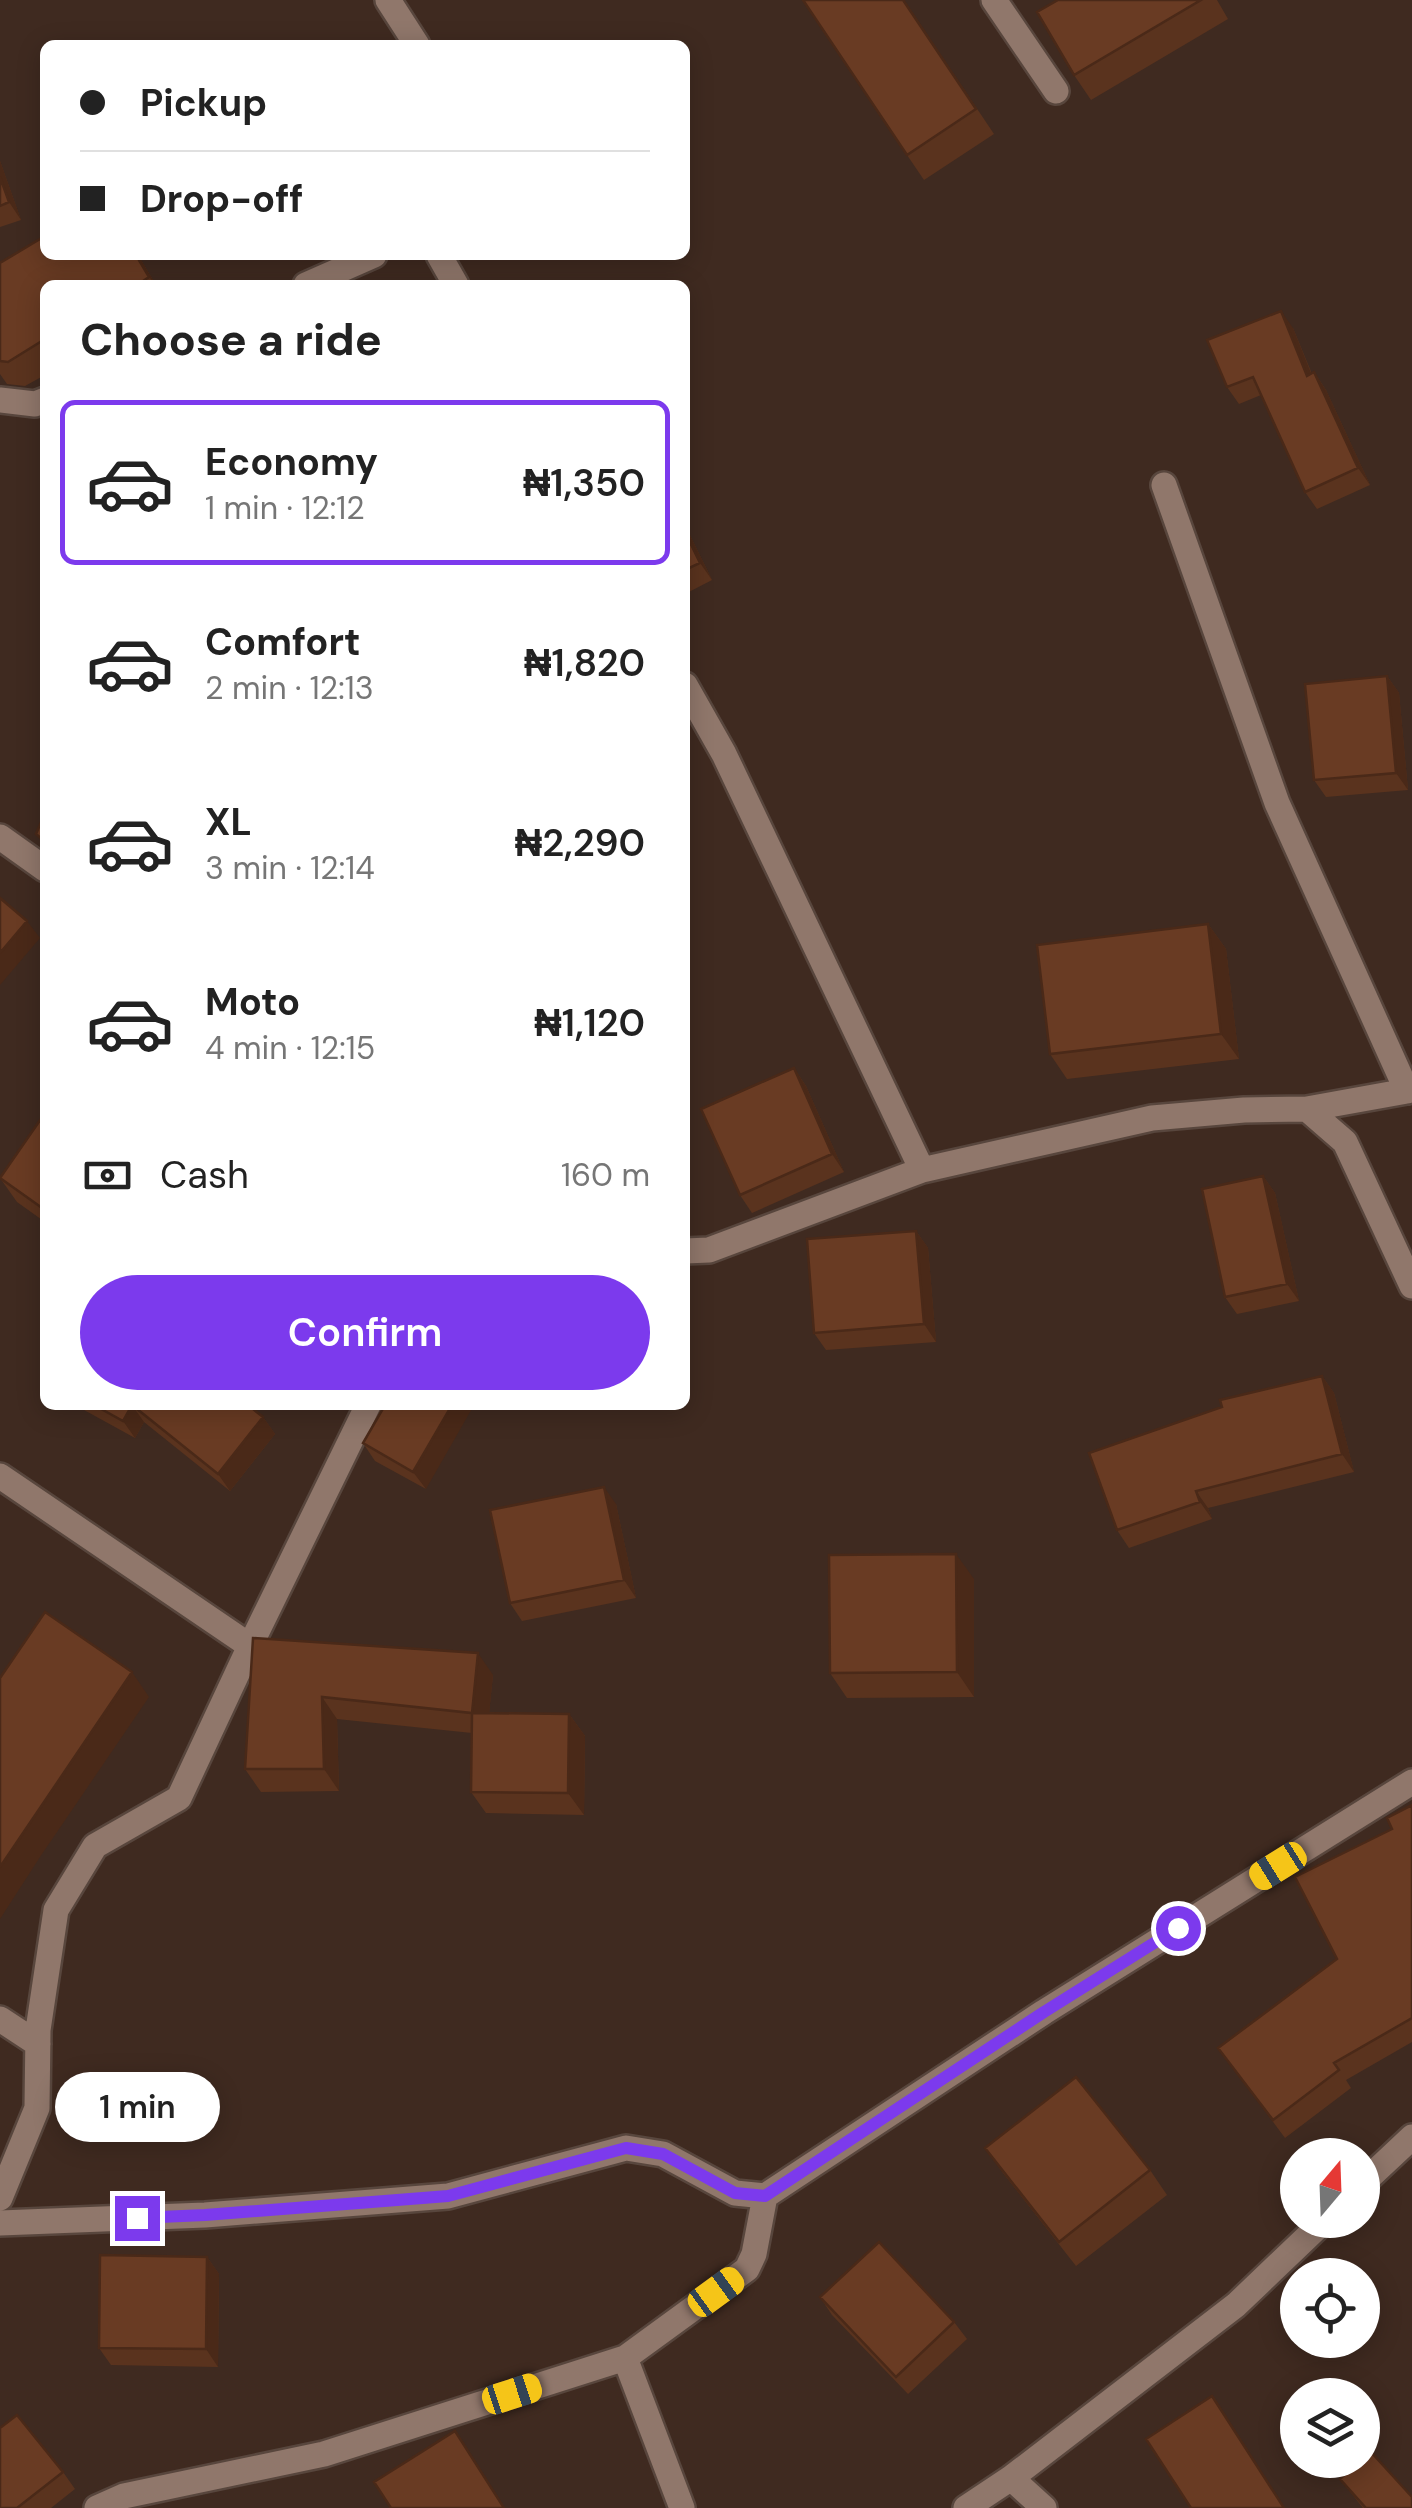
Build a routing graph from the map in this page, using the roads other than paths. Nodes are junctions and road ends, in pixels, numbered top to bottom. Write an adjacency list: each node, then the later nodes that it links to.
1 (388, 0): 3 (street)
2 (994, 0): 4 (street)
3 (414, 40)
4 (1056, 91)
5 (363, 260): 6 (street)
6 (317, 280)
7 (0, 400): 8 (street)
8 (40, 402)
9 (1164, 484): 13 (street)
10 (690, 694): 15 (street)
11 (0, 838): 12 (street)
12 (40, 866)
13 (1409, 1091): 14 (street)
14 (1307, 1108): 15 (street); 17 (street)
15 (922, 1170): 16 (street)
16 (690, 1251)
17 (1412, 1286)
18 (366, 1410): 20 (street)
19 (0, 1476): 20 (street)
20 (250, 1646): 23 (street)
21 (1412, 1782): 26 (street)
22 (0, 2018): 23 (street)
23 (38, 2044): 27 (street)
24 (1412, 2137): 25 (street)
25 (1380, 2167)
26 (765, 2196): 28 (street); 30 (street)
27 (0, 2198)
28 (0, 2222)
29 (1306, 2238): 31 (street)
30 (625, 2358): 32 (street); 33 (street)
31 (1011, 2478): 34 (street); 35 (street)
32 (98, 2508)
33 (682, 2508)
34 (966, 2508)
35 (1044, 2508)

